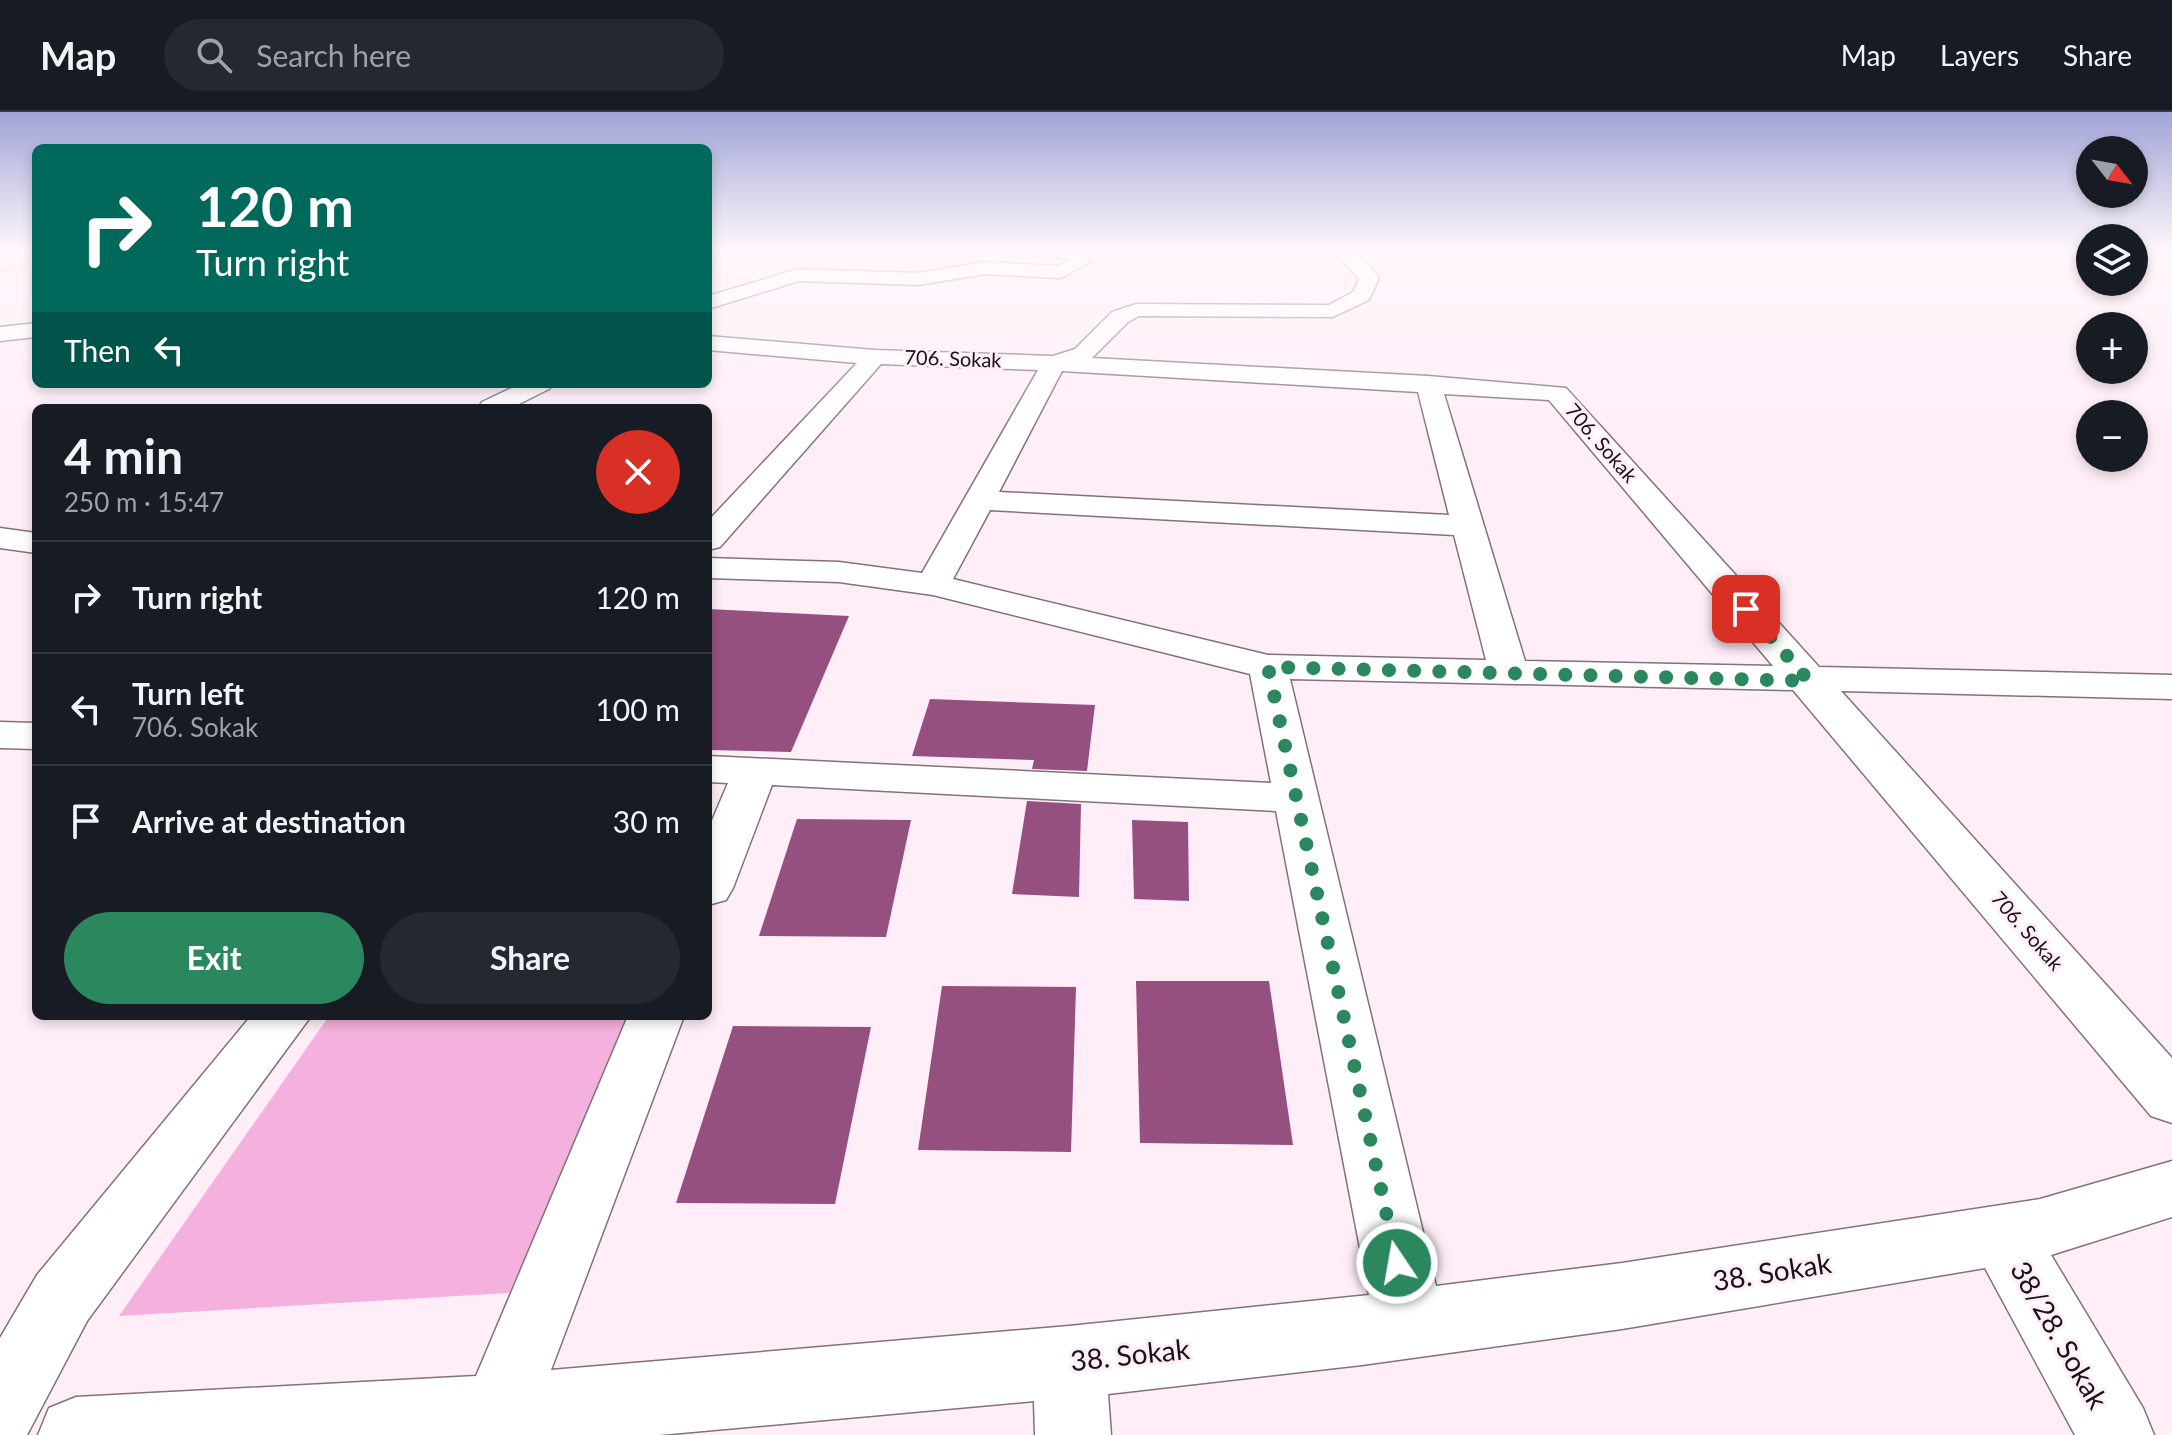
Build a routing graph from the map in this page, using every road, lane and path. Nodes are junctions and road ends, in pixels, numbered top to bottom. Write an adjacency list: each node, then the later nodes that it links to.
1 (1132, 312): 6 (street)
2 (32, 330): 3 (street)
3 (0, 334)
4 (712, 343): 5 (street, 706. Sokak)
5 (875, 357): 6 (street, 706. Sokak); 12 (street)
6 (1054, 363): 7 (street, 706. Sokak); 10 (street)
7 (1428, 384): 11 (street); 19 (street, 706. Sokak)
8 (532, 388): 9 (street)
9 (499, 404)
10 (980, 500): 11 (street); 16 (street)
11 (1468, 526): 18 (street)
12 (712, 536)
13 (0, 538): 14 (street)
14 (32, 542)
15 (712, 568): 16 (street)
16 (933, 585): 17 (street)
17 (1268, 667): 18 (street); 25 (street)
18 (1509, 673): 19 (street)
19 (1809, 681): 20 (street); 29 (street, 706. Sokak)
20 (2172, 687)
21 (0, 735): 22 (street)
22 (32, 736)
23 (712, 769): 24 (street)
24 (755, 772): 25 (street); 26 (street)
25 (1297, 798): 32 (street)
26 (712, 878)
27 (280, 1020): 34 (street)
28 (654, 1020): 35 (street)
29 (2172, 1099)
30 (2172, 1189): 31 (street, 38. Sokak)
31 (2002, 1234): 32 (street, 38. Sokak); 38 (street, 38/28. Sokak)
32 (1410, 1324): 33 (street, 38. Sokak)
33 (1069, 1362): 35 (street, 38. Sokak); 37 (street)
34 (0, 1409)
35 (498, 1412): 36 (street, 38. Sokak)
36 (76, 1435)
37 (1073, 1435)
38 (2116, 1435)

